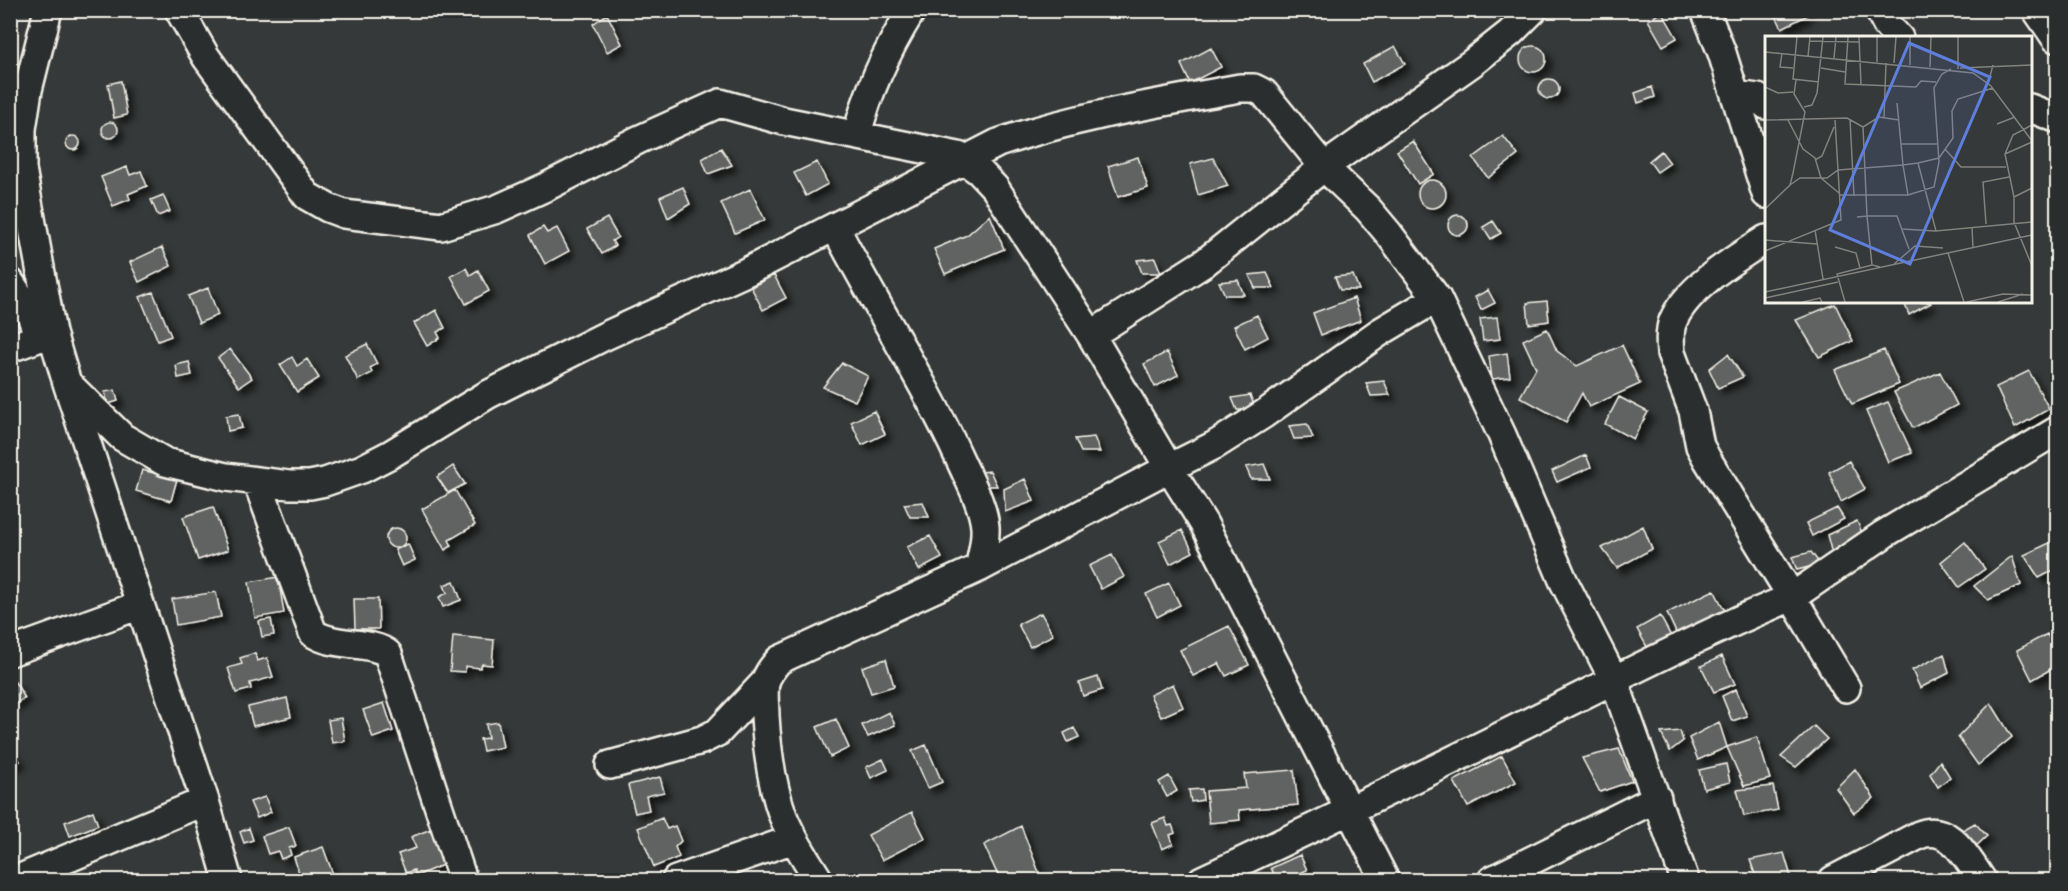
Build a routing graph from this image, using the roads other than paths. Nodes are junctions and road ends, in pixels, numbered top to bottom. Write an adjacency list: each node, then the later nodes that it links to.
1 (48, 10): 23 (street)
2 (179, 10): 14 (street)
3 (912, 10): 14 (street)
4 (1533, 10): 16 (street)
5 (1705, 10): 10 (street)
6 (1879, 10): 8 (street)
7 (2040, 10): 9 (main road)
8 (1897, 36)
9 (2058, 36)
10 (1736, 95): 11 (street); 17 (street)
11 (1765, 103)
12 (2032, 108): 13 (street)
13 (2058, 119)
14 (857, 135): 15 (street)
15 (965, 160): 16 (street); 18 (street); 22 (street)
16 (1324, 167): 21 (street); 22 (street)
17 (1765, 188)
18 (834, 227): 28 (street); 29 (street)
19 (1765, 240): 30 (street)
20 (10, 282): 23 (street)
21 (1437, 298): 27 (street); 33 (street)
22 (1091, 334): 27 (street)
23 (46, 335): 24 (street); 25 (street)
24 (10, 348)
25 (67, 383): 28 (street); 31 (street)
26 (2058, 430): 30 (street)
27 (1169, 468): 29 (street); 39 (street)
28 (257, 481): 43 (street)
29 (979, 568): 34 (street)
30 (1792, 597): 33 (street); 35 (street)
31 (140, 605): 32 (street); 38 (street)
32 (10, 652)
33 (1614, 680): 37 (street); 39 (street)
34 (765, 682): 36 (street); 40 (street)
35 (1846, 688)
36 (610, 765)
37 (1657, 798): 48 (street); 49 (street)
38 (204, 801): 41 (street); 42 (street)
39 (1351, 811): 46 (street); 47 (street)
40 (794, 839): 44 (street); 45 (street)
41 (16, 880)
42 (228, 880)
43 (463, 880)
44 (676, 880)
45 (819, 880)
46 (1202, 880)
47 (1385, 880)
48 (1492, 880)
49 (1686, 880)
50 (1833, 880): 51 (street)
51 (1982, 880)

